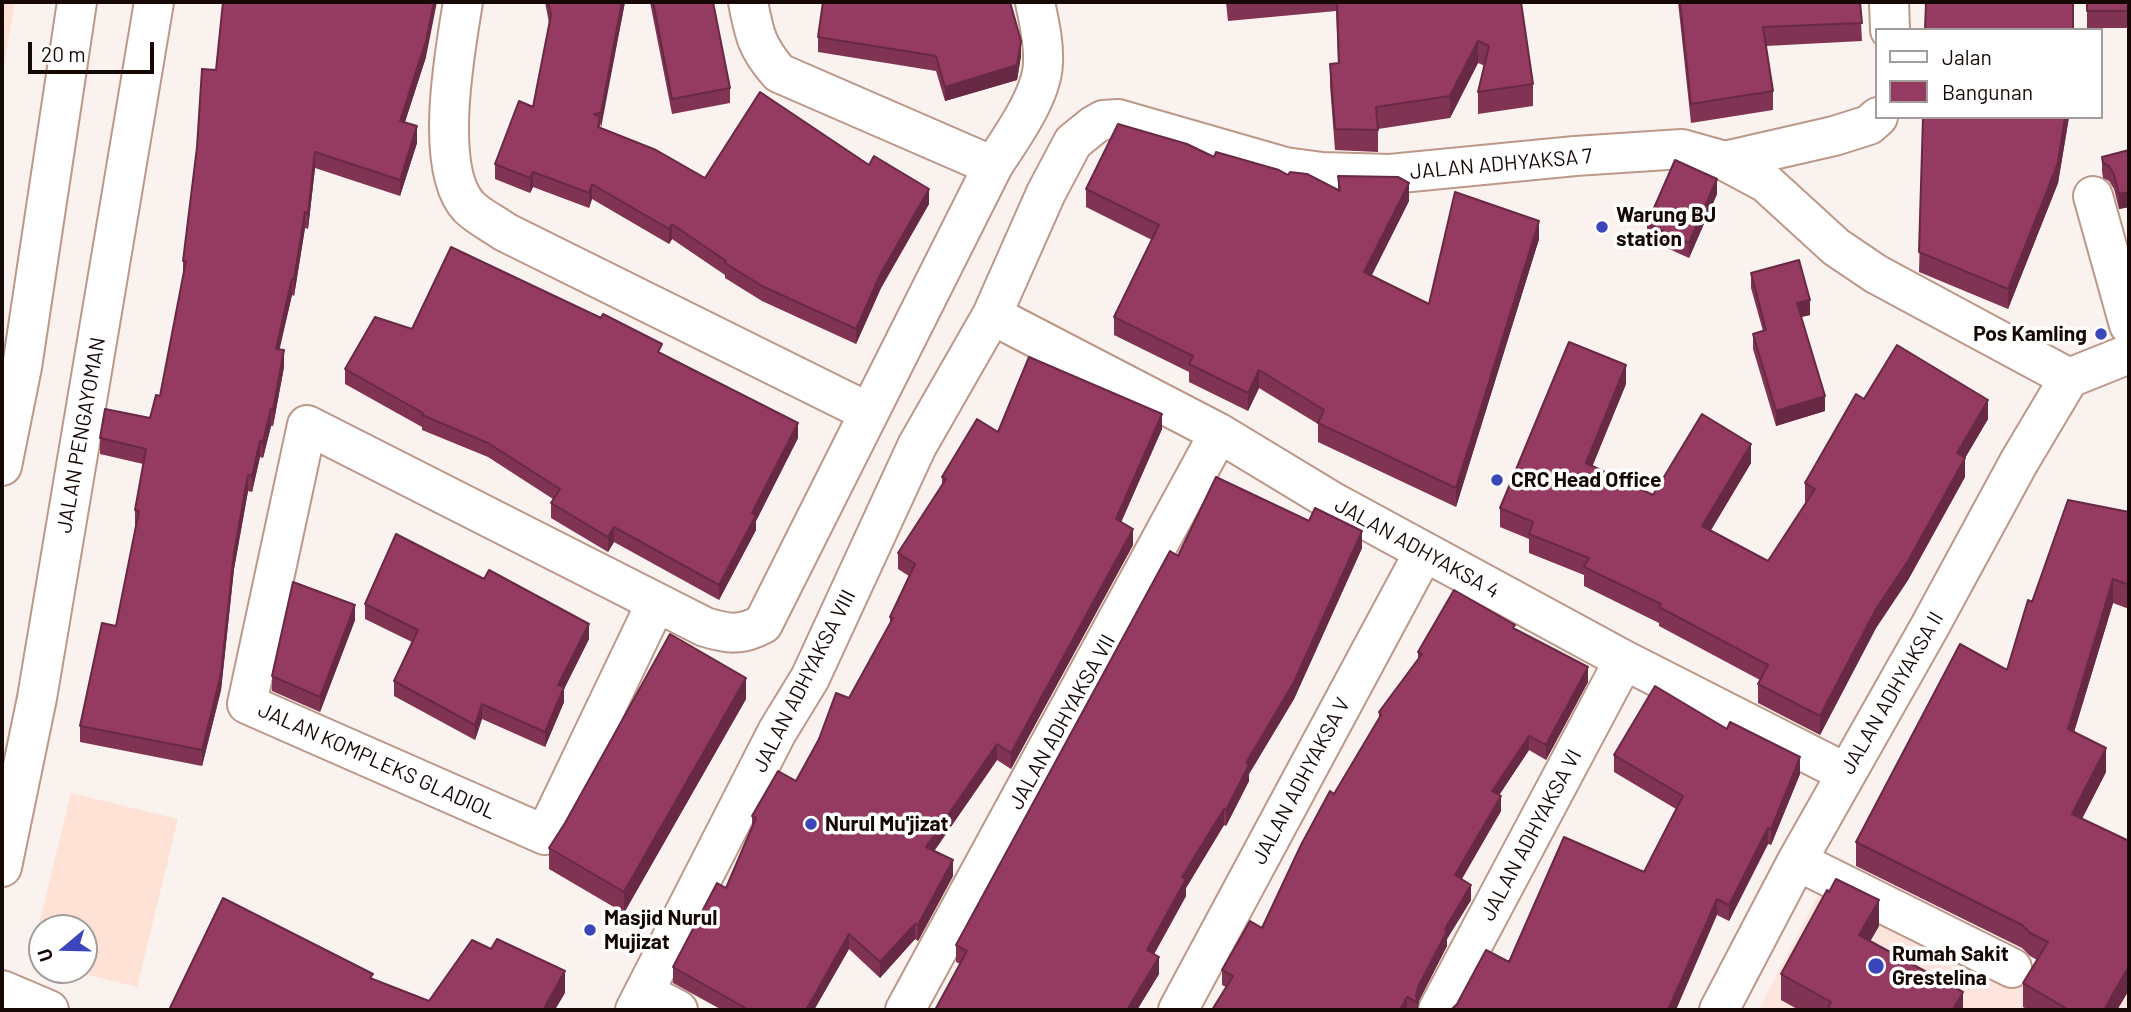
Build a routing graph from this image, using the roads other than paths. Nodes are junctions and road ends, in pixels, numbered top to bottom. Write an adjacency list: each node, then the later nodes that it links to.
1 (77, 2): 18 (street)
2 (154, 2): 24 (street, JALAN PENGAYOMAN)
3 (463, 2): 16 (street)
4 (748, 2): 10 (street)
5 (1035, 2): 10 (street, JALAN KOMPLEKS GLADIOL)
6 (1889, 2): 7 (street)
7 (1890, 28)
8 (1876, 119): 9 (street)
9 (1725, 160): 12 (street, JALAN ADHYAKSA 7); 15 (street, JALAN ADHYAKSA 7)
10 (993, 166): 16 (street, JALAN KOMPLEKS GLADIOL)
11 (2093, 196): 13 (street)
12 (992, 315): 17 (street, JALAN ADHYAKSA 4); 27 (street, JALAN ADHYAKSA VIII)
13 (2129, 325)
14 (2129, 354): 15 (street)
15 (2069, 378): 22 (street, JALAN ADHYAKSA II)
16 (868, 412): 20 (street, JALAN KOMPLEKS GLADIOL)
17 (1219, 433): 19 (street, JALAN ADHYAKSA 4); 30 (street, JALAN ADHYAKSA VII)
18 (2, 466)
19 (1424, 552): 21 (street, JALAN ADHYAKSA 4); 31 (street, JALAN ADHYAKSA V)
20 (656, 603): 20 (street, JALAN KOMPLEKS GLADIOL)
21 (1624, 660): 22 (street, JALAN ADHYAKSA 4); 32 (street, JALAN ADHYAKSA VI)
22 (1846, 773): 23 (street, JALAN ADHYAKSA II)
23 (1797, 861): 25 (street); 33 (street, JALAN ADHYAKSA II)
24 (2, 867)
25 (2011, 968)
26 (2, 990): 28 (street)
27 (640, 1001): 29 (street)
28 (49, 1010)
29 (678, 1010)
30 (905, 1010)
31 (1178, 1010)
32 (1438, 1010)
33 (1719, 1010)

